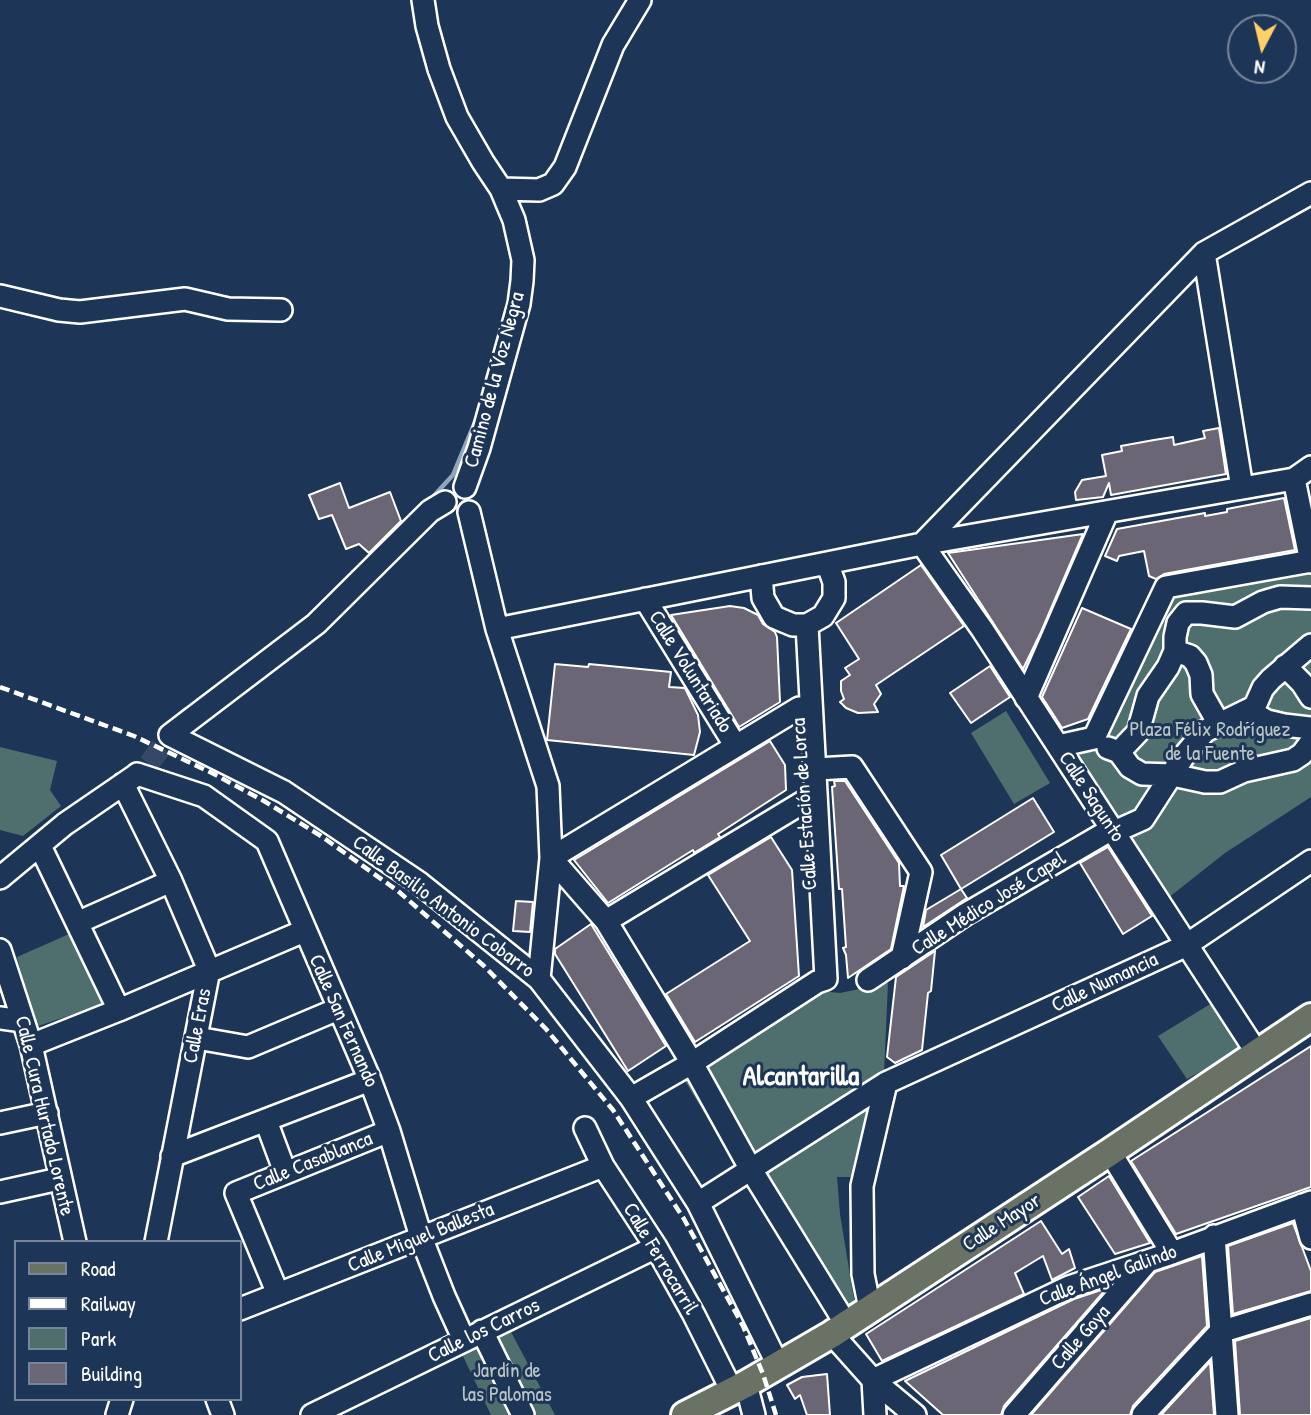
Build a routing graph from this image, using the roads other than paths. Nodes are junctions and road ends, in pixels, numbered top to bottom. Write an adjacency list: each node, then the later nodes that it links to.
1 (423, 0): 3 (street, Camino de la Voz Negra)
2 (640, 0): 3 (street)
3 (501, 189): 9 (street, Camino de la Voz Negra)
4 (1311, 193): 5 (street)
5 (1204, 253): 10 (street); 14 (street)
6 (0, 296): 7 (street)
7 (281, 310)
8 (1303, 473): 10 (street); 15 (street)
9 (465, 487): 11 (street); 12 (street)
10 (1242, 488): 13 (street)
11 (445, 502): 12 (street); 55 (street, Calle Basilio Antonio Cobarro)
12 (469, 512): 23 (street)
13 (1107, 513): 14 (street); 28 (street)
14 (922, 544): 16 (street); 28 (street, Calle Sagunto)
15 (1311, 562): 18 (street)
16 (827, 563): 17 (street); 22 (street)
17 (761, 576): 20 (street); 22 (street)
18 (1166, 587): 21 (street); 33 (street)
19 (1311, 598): 21 (street)
20 (645, 600): 23 (street); 35 (street, Calle Voluntariado)
21 (1186, 613): 25 (street)
22 (800, 625): 29 (street, Calle Estación de Lorca); 38 (street, Calle Estación de Lorca)
23 (497, 629): 44 (street)
24 (1311, 645): 26 (street)
25 (1175, 650): 31 (street); 37 (street)
26 (1285, 666): 27 (street); 30 (street)
27 (1311, 697)
28 (1026, 698): 36 (street, Calle Sagunto)
29 (799, 708): 35 (street); 41 (street, Calle Estación de Lorca)
30 (1248, 710): 31 (street, Calle Médico José Capel); 32 (street)
31 (1219, 724): 40 (street, Calle Médico José Capel)
32 (1311, 728)
33 (1094, 738): 36 (street); 37 (street)
34 (1311, 742): 40 (street)
35 (735, 746): 44 (street)
36 (1058, 746): 42 (street, Calle Sagunto)
37 (1119, 752): 40 (street)
38 (816, 769): 53 (street); 57 (street, Calle Estación de Lorca)
39 (136, 774): 43 (street); 47 (street, Calle Eras); 50 (street, Calle San Fernando)
40 (1172, 775): 42 (street, Calle Médico José Capel)
41 (805, 801): 48 (street); 57 (street, Calle Estación de Lorca)
42 (1113, 830): 51 (street, Calle Sagunto); 53 (street, Calle Médico José Capel)
43 (40, 846): 46 (street); 49 (street)
44 (551, 858): 48 (street); 55 (street)
45 (1311, 861): 51 (street, Calle Numancia)
46 (0, 878)
47 (171, 881): 49 (street); 54 (street, Calle Eras)
48 (606, 920): 66 (street)
49 (79, 922): 59 (street)
50 (304, 931): 54 (street); 58 (street, Calle San Fernando)
51 (1185, 946): 65 (street, Calle Sagunto); 68 (street, Calle Numancia)
52 (0, 950): 62 (street, Calle Cura Hurtado Lorente)
53 (902, 958): 56 (street, Calle Médico José Capel)
54 (209, 970): 59 (street); 63 (street, Calle Eras)
55 (539, 979): 69 (street, Calle Basilio Antonio Cobarro)
56 (867, 980)
57 (821, 981): 66 (street)
58 (338, 1009): 63 (street); 67 (street, Calle San Fernando)
59 (119, 1010): 64 (street)
60 (1311, 1017): 65 (main road, Calle Mayor)
61 (0, 1018): 62 (street)
62 (23, 1021): 64 (street, Calle Cura Hurtado Lorente)
63 (197, 1038): 76 (street, Calle Eras)
64 (31, 1045): 70 (street, Calle Cura Hurtado Lorente)
65 (1257, 1053): 75 (main road, Calle Mayor)
66 (692, 1063): 69 (street); 78 (street)
67 (370, 1080): 71 (street); 74 (street, Calle San Fernando)
68 (886, 1083): 78 (street, Calle Numancia); 95 (street)
69 (631, 1098): 82 (street, Calle Basilio Antonio Cobarro)
70 (47, 1113): 72 (street); 80 (street, Calle Cura Hurtado Lorente)
71 (266, 1121): 76 (street); 79 (street)
72 (0, 1123)
73 (585, 1128): 77 (street, Calle Ferrocarril)
74 (389, 1131): 79 (street, Calle Casablanca); 85 (street, Calle San Fernando)
75 (1110, 1152): 90 (street); 95 (main road, Calle Mayor)
76 (172, 1156): 88 (street, Calle Eras)
77 (603, 1166): 85 (street, Calle Miguel Ballesta); 89 (street, Calle Ferrocarril)
78 (750, 1168): 82 (street, Calle Numancia); 96 (street)
79 (285, 1172): 92 (street, Calle Casablanca)
80 (59, 1179): 81 (street); 87 (street, Calle Cura Hurtado Lorente)
81 (0, 1192)
82 (698, 1203): 99 (street, Calle Basilio Antonio Cobarro)
83 (1306, 1203): 84 (street, Calle Ángel Galindo); 86 (street)
84 (1214, 1236): 90 (street, Calle Ángel Galindo); 97 (street)
85 (421, 1237): 92 (street, Calle Miguel Ballesta); 98 (street, Calle San Fernando)
86 (1311, 1238)
87 (74, 1240)
88 (156, 1240)
89 (656, 1247): 98 (street, Calle los Carros); 101 (street, Calle Ferrocarril)
90 (1172, 1253): 91 (street, Calle Ángel Galindo)
91 (1147, 1261): 100 (street, Calle Ángel Galindo); 108 (street, Calle Goya)
92 (278, 1294): 94 (street, Calle Miguel Ballesta)
93 (1311, 1304): 97 (street)
94 (242, 1309)
95 (870, 1309): 96 (main road, Calle Mayor)
96 (839, 1329): 99 (main road, Calle Mayor); 100 (street)
97 (1220, 1332): 109 (street); 110 (street)
98 (473, 1336): 102 (street, Calle los Carros); 103 (street, Calle San Fernando)
99 (778, 1365): 101 (main road, Calle Mayor)
100 (873, 1380): 106 (street); 107 (street)
101 (739, 1387): 104 (main road, Calle Mayor); 105 (street, Calle Ferrocarril)
102 (312, 1415)
103 (523, 1415)
104 (685, 1415)
105 (754, 1415)
106 (875, 1415)
107 (915, 1415)
108 (1014, 1415)
109 (1143, 1415)
110 (1227, 1415)

